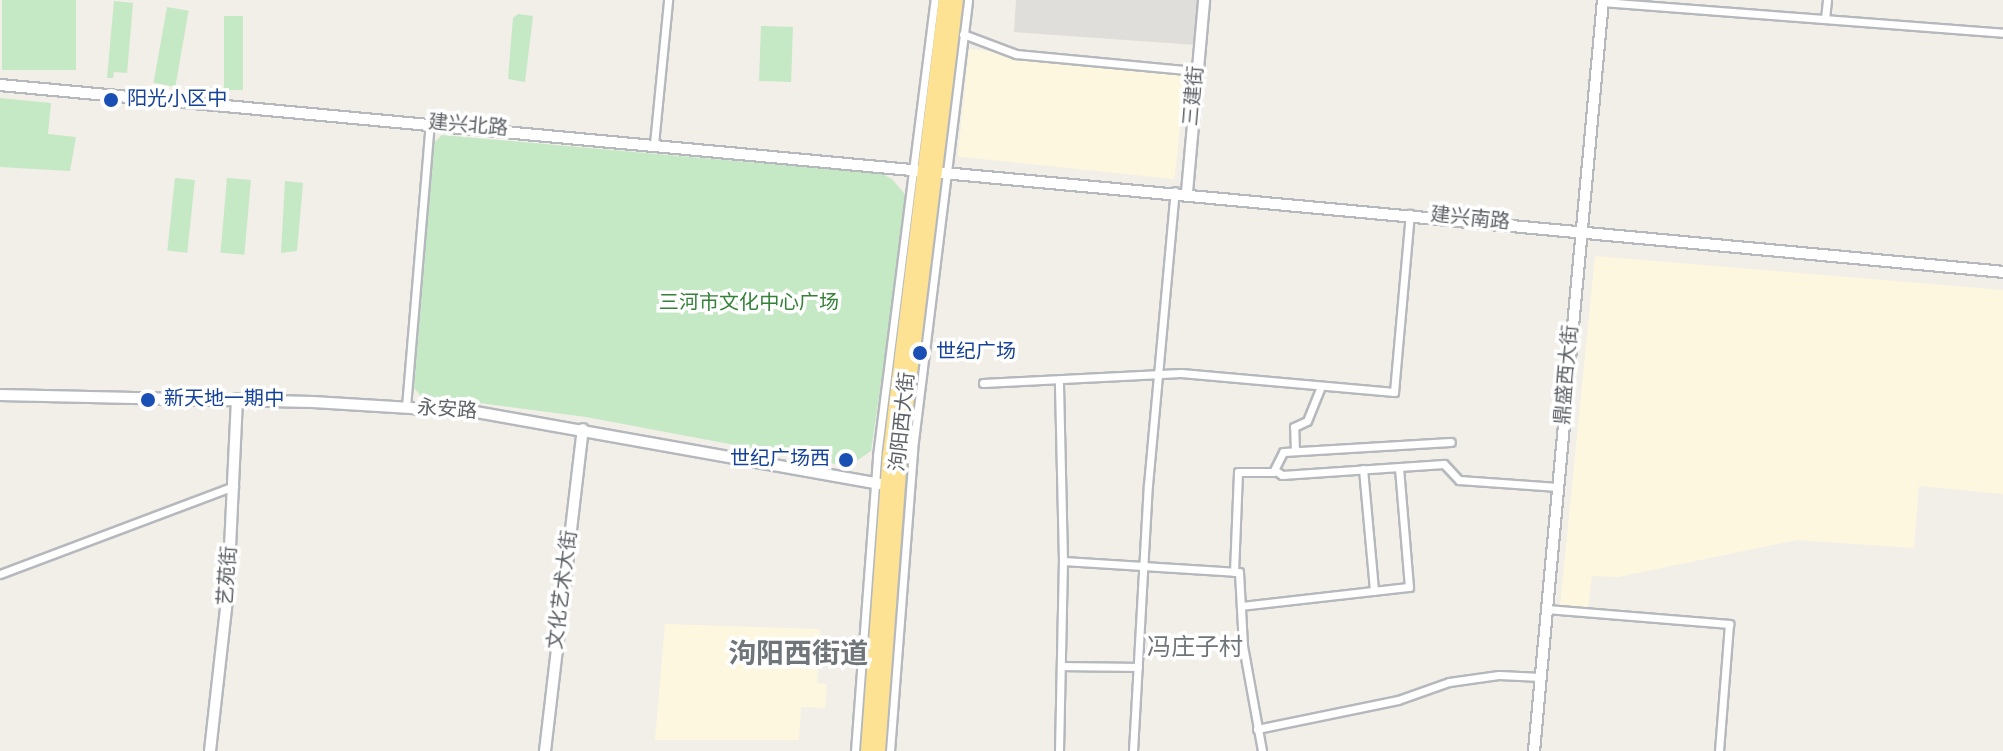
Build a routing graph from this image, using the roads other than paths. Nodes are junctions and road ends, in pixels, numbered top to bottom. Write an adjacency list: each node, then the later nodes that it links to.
1 (668, 0): 15 (street)
2 (935, 0): 16 (street)
3 (946, 0): 16 (highway, 泃阳西大街)
4 (956, 0): 11 (highway, 泃阳西大街)
5 (968, 0): 11 (street)
6 (1204, 0): 12 (street, 三建街)
7 (1827, 0): 9 (street)
8 (1602, 1): 9 (street); 19 (street, 鼎盛西大街)
9 (1825, 19): 10 (street)
10 (2003, 33)
11 (959, 34): 12 (street); 16 (highway, 泃阳西大街)
12 (1197, 71): 17 (street, 三建街)
13 (0, 85): 14 (street, 建兴北路)
14 (430, 124): 15 (street, 建兴北路); 27 (street)
15 (654, 144): 16 (street, 建兴北路)
16 (931, 169): 17 (street, 建兴南路); 34 (highway, 泃阳西大街); 52 (highway, 泃阳西大街); 53 (street)
17 (1181, 191): 18 (street, 建兴南路); 21 (street)
18 (1410, 214): 19 (street, 建兴南路); 24 (street)
19 (1581, 231): 20 (street, 建兴南路); 36 (street, 鼎盛西大街)
20 (2003, 272)
21 (1158, 372): 22 (street); 24 (street); 38 (street)
22 (1059, 380): 23 (street); 37 (street)
23 (983, 383)
24 (1321, 386): 30 (street)
25 (0, 395): 26 (street, 永安路)
26 (237, 399): 27 (street, 永安路); 35 (street, 艺苑街)
27 (406, 407): 28 (street, 永安路)
28 (583, 429): 34 (street, 永安路); 49 (street, 文化艺术大街)
29 (1451, 442): 30 (street)
30 (1295, 451): 33 (street)
31 (1399, 467): 32 (street); 36 (street); 41 (street)
32 (1363, 469): 33 (street); 41 (street)
33 (1276, 471): 39 (street)
34 (881, 484): 50 (street); 51 (highway, 泃阳西大街)
35 (234, 486): 40 (street); 48 (street, 艺苑街)
36 (1558, 487): 43 (street, 鼎盛西大街)
37 (1063, 561): 38 (street); 44 (street)
38 (1145, 568): 39 (street); 45 (street)
39 (1234, 572): 42 (street)
40 (0, 574)
41 (1374, 591): 42 (street)
42 (1241, 606): 47 (street)
43 (1547, 609): 46 (street, 鼎盛西大街); 58 (street)
44 (1061, 666): 45 (street); 54 (street)
45 (1138, 667): 55 (street)
46 (1541, 677): 47 (street); 57 (street, 鼎盛西大街)
47 (1257, 729): 56 (street)
48 (210, 751)
49 (545, 751)
50 (855, 751)
51 (868, 751)
52 (878, 751)
53 (890, 751)
54 (1059, 751)
55 (1133, 751)
56 (1262, 751)
57 (1534, 751)
58 (1719, 751)

